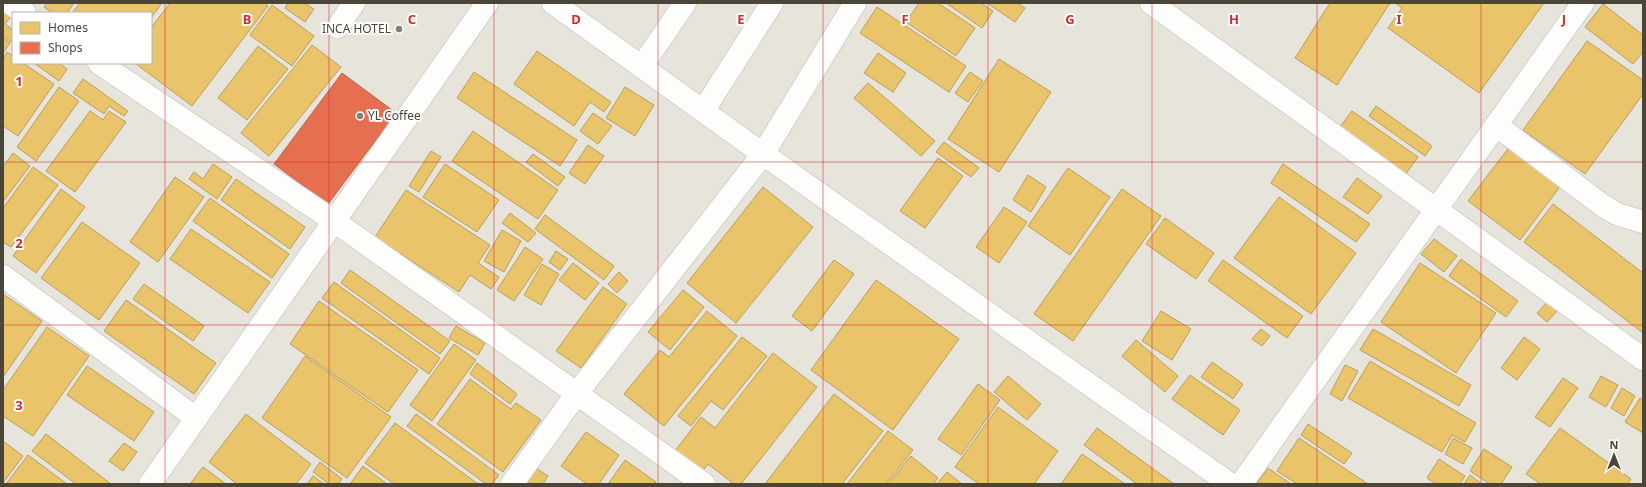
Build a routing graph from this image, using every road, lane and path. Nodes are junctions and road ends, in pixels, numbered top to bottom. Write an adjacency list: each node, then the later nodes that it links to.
1 (10, 3): 10 (street)
2 (354, 3): 11 (street)
3 (487, 3): 18 (street)
4 (553, 3): 13 (street)
5 (685, 3): 13 (street)
6 (772, 3): 14 (street)
7 (854, 3): 16 (street)
8 (1151, 3): 17 (street)
9 (1583, 3): 15 (street)
10 (24, 12)
11 (338, 27)
12 (100, 64): 18 (street)
13 (642, 66): 14 (street)
14 (703, 111): 16 (street)
15 (1496, 125): 17 (street); 19 (street)
16 (763, 154): 22 (street); 27 (street)
17 (1436, 209): 21 (street); 28 (street)
18 (334, 221): 22 (street); 23 (street)
19 (1643, 222)
20 (3, 276): 23 (street)
21 (1643, 359)
22 (577, 393): 25 (street); 26 (street)
23 (196, 418): 24 (street)
24 (150, 484)
25 (512, 484)
26 (704, 484)
27 (1230, 484)
28 (1241, 484)

